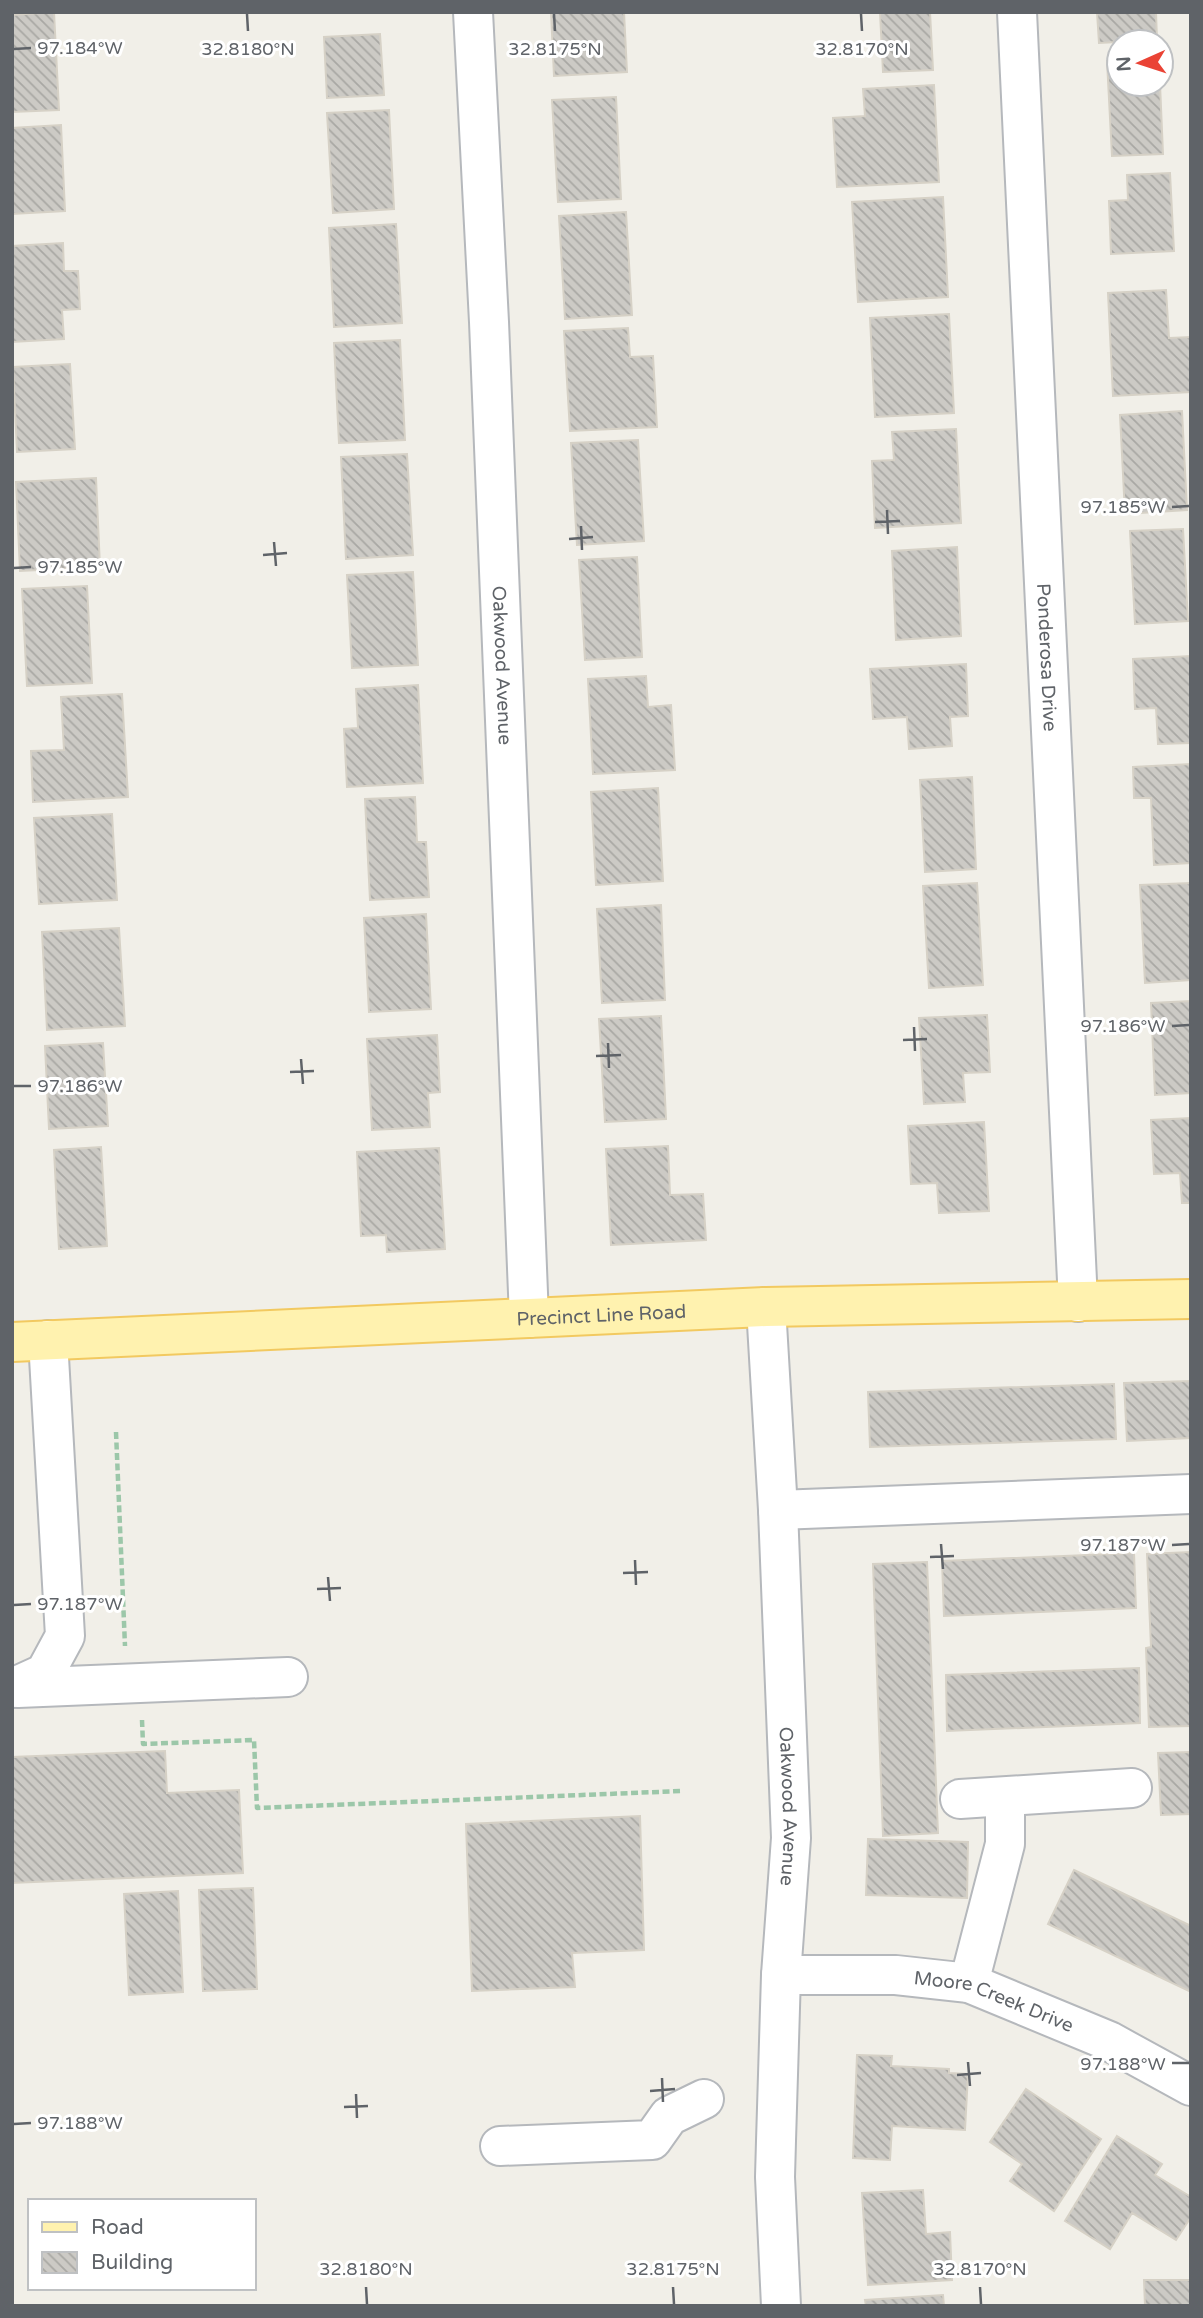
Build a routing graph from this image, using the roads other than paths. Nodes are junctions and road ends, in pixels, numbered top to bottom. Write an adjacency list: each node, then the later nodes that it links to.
1 (473, 12): 6 (street, Oakwood Avenue)
2 (1017, 12): 4 (street, Ponderosa Drive)
3 (1191, 1299): 4 (main road, Precinct Line Road)
4 (1078, 1302): 5 (main road, Precinct Line Road)
5 (766, 1307): 6 (main road, Precinct Line Road); 9 (street, Oakwood Avenue)
6 (529, 1318): 7 (main road, Precinct Line Road)
7 (30, 1341): 11 (street)
8 (1191, 1494): 9 (street)
9 (778, 1510): 15 (street, Oakwood Avenue)
10 (288, 1676): 11 (street)
11 (12, 1688)
12 (1132, 1788): 13 (street)
13 (1005, 1797): 14 (street); 16 (street)
14 (960, 1799)
15 (781, 1975): 16 (street, Moore Creek Drive); 20 (street, Oakwood Avenue)
16 (969, 1983): 17 (street, Moore Creek Drive)
17 (1191, 2085)
18 (704, 2099): 19 (street)
19 (500, 2146)
20 (781, 2306)

